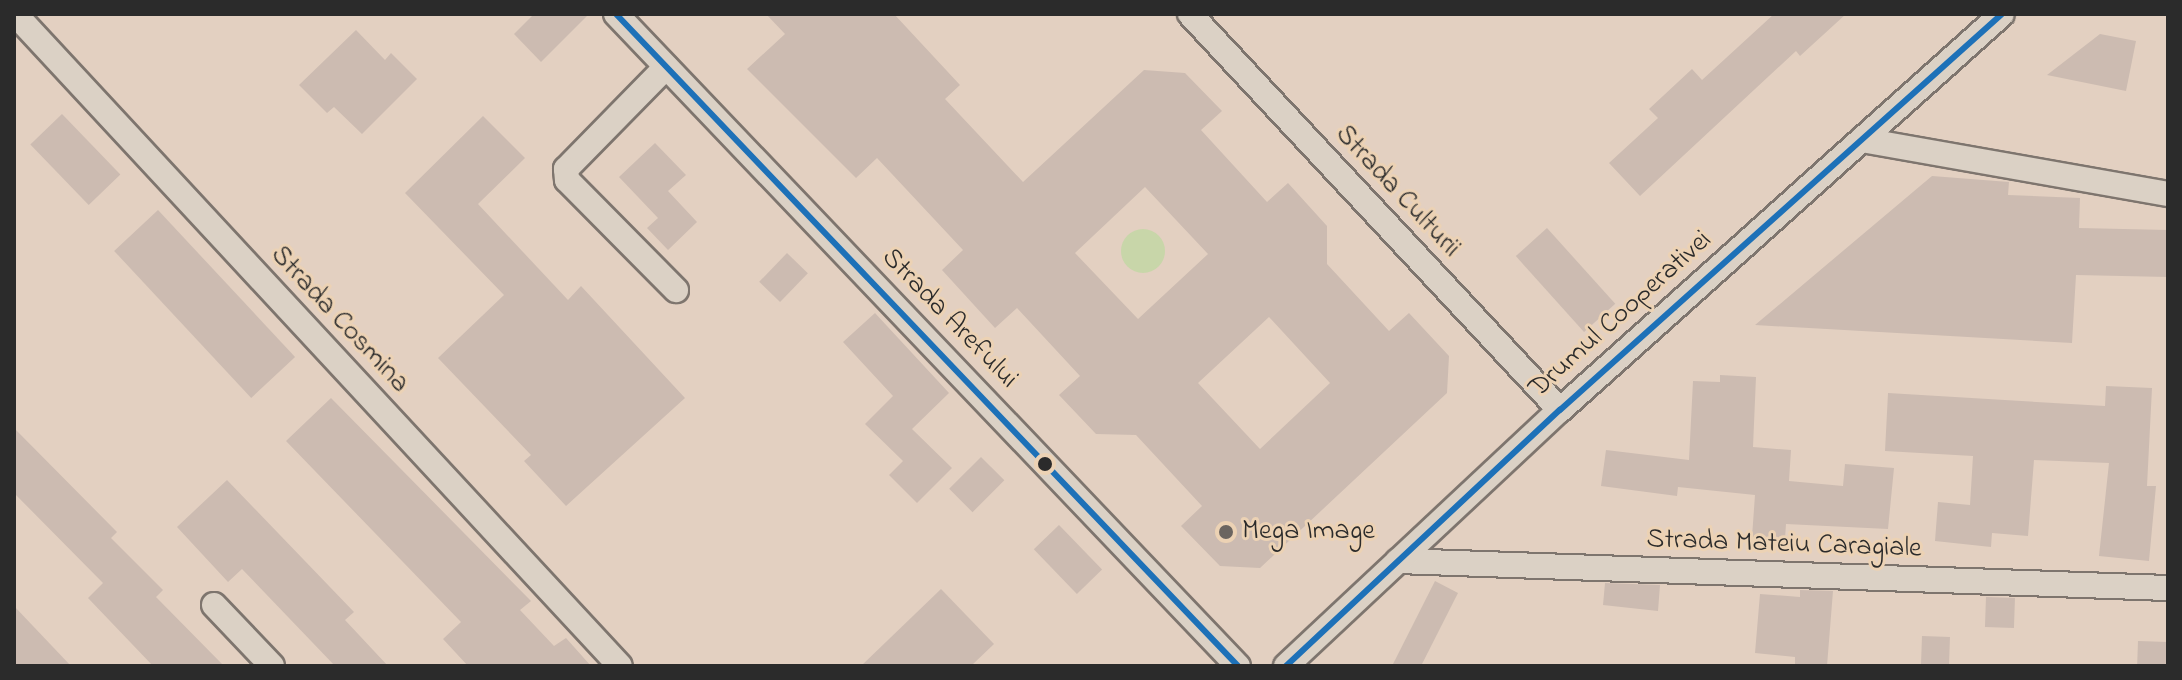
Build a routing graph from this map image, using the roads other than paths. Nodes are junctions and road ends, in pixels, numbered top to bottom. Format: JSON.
{"nodes":[{"id":1,"x":15,"y":14,"type":"edge"},
{"id":2,"x":616,"y":14,"type":"edge"},
{"id":3,"x":1190,"y":14,"type":"edge"},
{"id":4,"x":2002,"y":14,"type":"edge"},
{"id":5,"x":666,"y":67,"type":"junction"},
{"id":6,"x":1862,"y":140,"type":"junction"},
{"id":7,"x":2168,"y":194,"type":"edge"},
{"id":8,"x":676,"y":290,"type":"dead end"},
{"id":9,"x":1560,"y":410,"type":"junction"},
{"id":10,"x":1398,"y":561,"type":"junction"},
{"id":11,"x":2168,"y":588,"type":"edge"},
{"id":12,"x":214,"y":605,"type":"dead end"},
{"id":13,"x":272,"y":666,"type":"edge"},
{"id":14,"x":620,"y":666,"type":"edge"},
{"id":15,"x":1238,"y":666,"type":"edge"},
{"id":16,"x":1286,"y":666,"type":"edge"}],
"edges":[{"from":1,"to":14,"type":"street","name":"Strada Cosmina"},
{"from":2,"to":5,"type":"street","name":"Strada Arefului"},
{"from":3,"to":9,"type":"street","name":"Strada Culturii"},
{"from":4,"to":6,"type":"street","name":"Drumul Cooperativei"},
{"from":5,"to":8,"type":"street"},
{"from":5,"to":15,"type":"street","name":"Strada Arefului"},
{"from":6,"to":7,"type":"street"},
{"from":6,"to":9,"type":"street","name":"Drumul Cooperativei"},
{"from":9,"to":10,"type":"street","name":"Drumul Cooperativei"},
{"from":10,"to":11,"type":"street","name":"Strada Mateiu Caragiale"},
{"from":10,"to":16,"type":"street","name":"Drumul Cooperativei"},
{"from":12,"to":13,"type":"street"}]}
